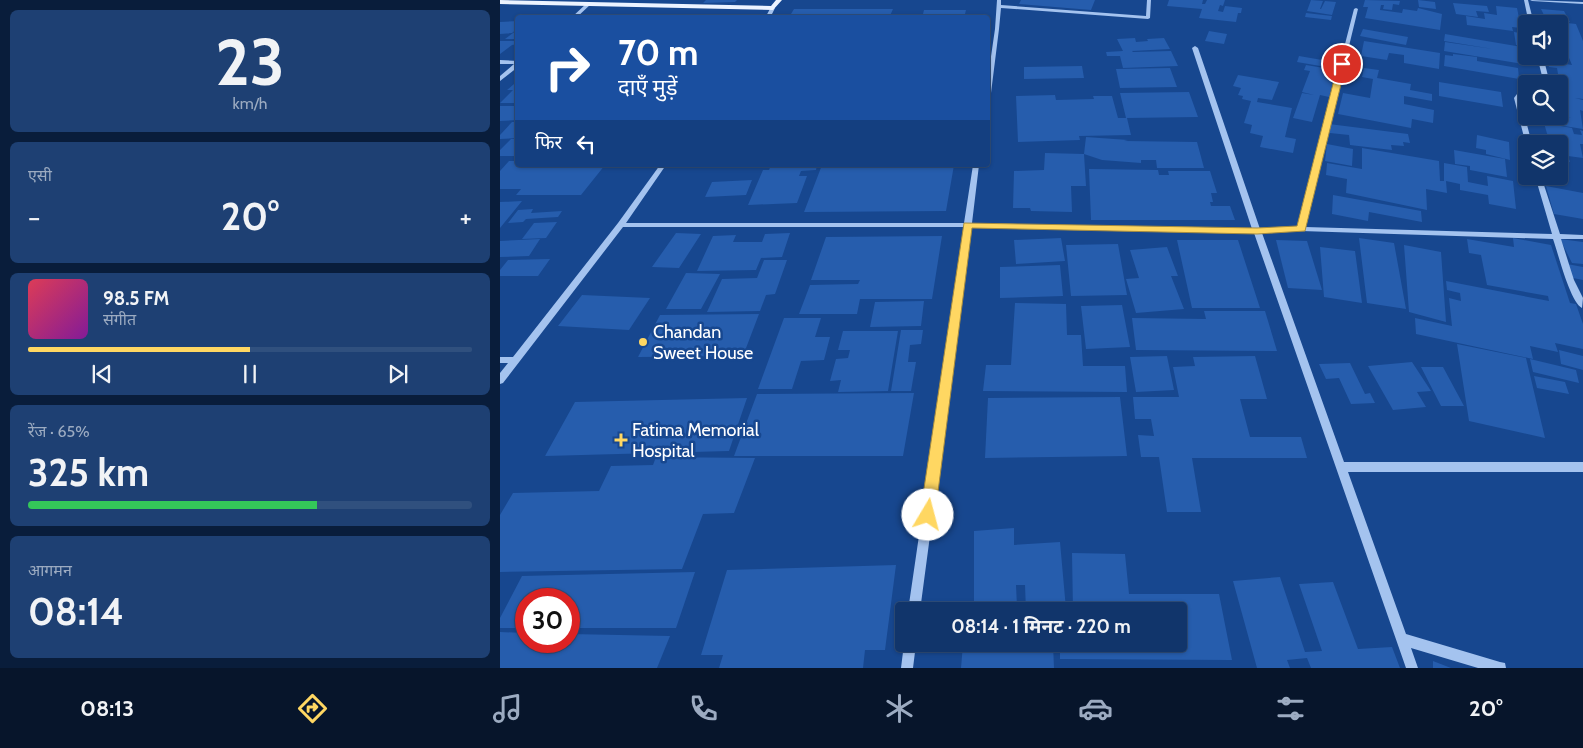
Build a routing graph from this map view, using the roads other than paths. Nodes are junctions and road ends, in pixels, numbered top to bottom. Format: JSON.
{"nodes":[{"id":1,"x":503,"y":0,"type":"edge"},
{"id":2,"x":779,"y":0,"type":"edge"},
{"id":3,"x":1149,"y":0,"type":"edge"},
{"id":4,"x":1526,"y":0,"type":"edge"},
{"id":5,"x":1532,"y":0,"type":"edge"},
{"id":6,"x":500,"y":2,"type":"edge"},
{"id":7,"x":999,"y":3,"type":"edge"},
{"id":8,"x":1583,"y":3,"type":"edge"},
{"id":9,"x":589,"y":4,"type":"junction"},
{"id":10,"x":773,"y":8,"type":"junction"},
{"id":11,"x":1356,"y":9,"type":"dead end"},
{"id":12,"x":576,"y":15,"type":"edge"},
{"id":13,"x":769,"y":15,"type":"edge"},
{"id":14,"x":1530,"y":15,"type":"edge"},
{"id":15,"x":990,"y":29,"type":"edge"},
{"id":16,"x":997,"y":29,"type":"junction"},
{"id":17,"x":1194,"y":48,"type":"dead end"},
{"id":18,"x":500,"y":62,"type":"edge"},
{"id":19,"x":515,"y":63,"type":"edge"},
{"id":20,"x":515,"y":66,"type":"edge"},
{"id":21,"x":500,"y":79,"type":"edge"},
{"id":22,"x":990,"y":79,"type":"edge"},
{"id":23,"x":662,"y":167,"type":"edge"},
{"id":24,"x":976,"y":167,"type":"edge"},
{"id":25,"x":1541,"y":185,"type":"edge"},
{"id":26,"x":621,"y":225,"type":"junction"},
{"id":27,"x":967,"y":225,"type":"junction"},
{"id":28,"x":1301,"y":229,"type":"junction"},
{"id":29,"x":1257,"y":231,"type":"junction"},
{"id":30,"x":1555,"y":237,"type":"junction"},
{"id":31,"x":1583,"y":237,"type":"edge"},
{"id":32,"x":1582,"y":305,"type":"edge"},
{"id":33,"x":500,"y":360,"type":"edge"},
{"id":34,"x":514,"y":360,"type":"junction"},
{"id":35,"x":500,"y":380,"type":"edge"},
{"id":36,"x":1341,"y":467,"type":"junction"},
{"id":37,"x":1583,"y":467,"type":"edge"},
{"id":38,"x":915,"y":602,"type":"edge"},
{"id":39,"x":1402,"y":639,"type":"junction"},
{"id":40,"x":909,"y":652,"type":"edge"},
{"id":41,"x":907,"y":668,"type":"edge"},
{"id":42,"x":1412,"y":668,"type":"edge"},
{"id":43,"x":1500,"y":668,"type":"edge"}],
"edges":[{"from":1,"to":6,"type":"street"},
{"from":2,"to":10,"type":"main road"},
{"from":3,"to":7,"type":"street"},
{"from":4,"to":14,"type":"street"},
{"from":5,"to":8,"type":"street"},
{"from":6,"to":9,"type":"main road"},
{"from":7,"to":16,"type":"street"},
{"from":9,"to":10,"type":"main road"},
{"from":9,"to":12,"type":"street"},
{"from":10,"to":13,"type":"street"},
{"from":11,"to":28,"type":"street"},
{"from":15,"to":16,"type":"street"},
{"from":16,"to":22,"type":"street"},
{"from":17,"to":29,"type":"street"},
{"from":18,"to":19,"type":"street"},
{"from":20,"to":21,"type":"street"},
{"from":23,"to":26,"type":"street"},
{"from":24,"to":27,"type":"street"},
{"from":25,"to":30,"type":"street"},
{"from":26,"to":27,"type":"street"},
{"from":26,"to":34,"type":"street"},
{"from":27,"to":29,"type":"street"},
{"from":27,"to":38,"type":"street"},
{"from":28,"to":29,"type":"street"},
{"from":28,"to":30,"type":"street"},
{"from":29,"to":36,"type":"street"},
{"from":30,"to":31,"type":"street"},
{"from":30,"to":32,"type":"street"},
{"from":33,"to":34,"type":"street"},
{"from":34,"to":35,"type":"street"},
{"from":36,"to":37,"type":"street"},
{"from":36,"to":39,"type":"street"},
{"from":39,"to":42,"type":"street"},
{"from":39,"to":43,"type":"street"},
{"from":40,"to":41,"type":"street"}]}
